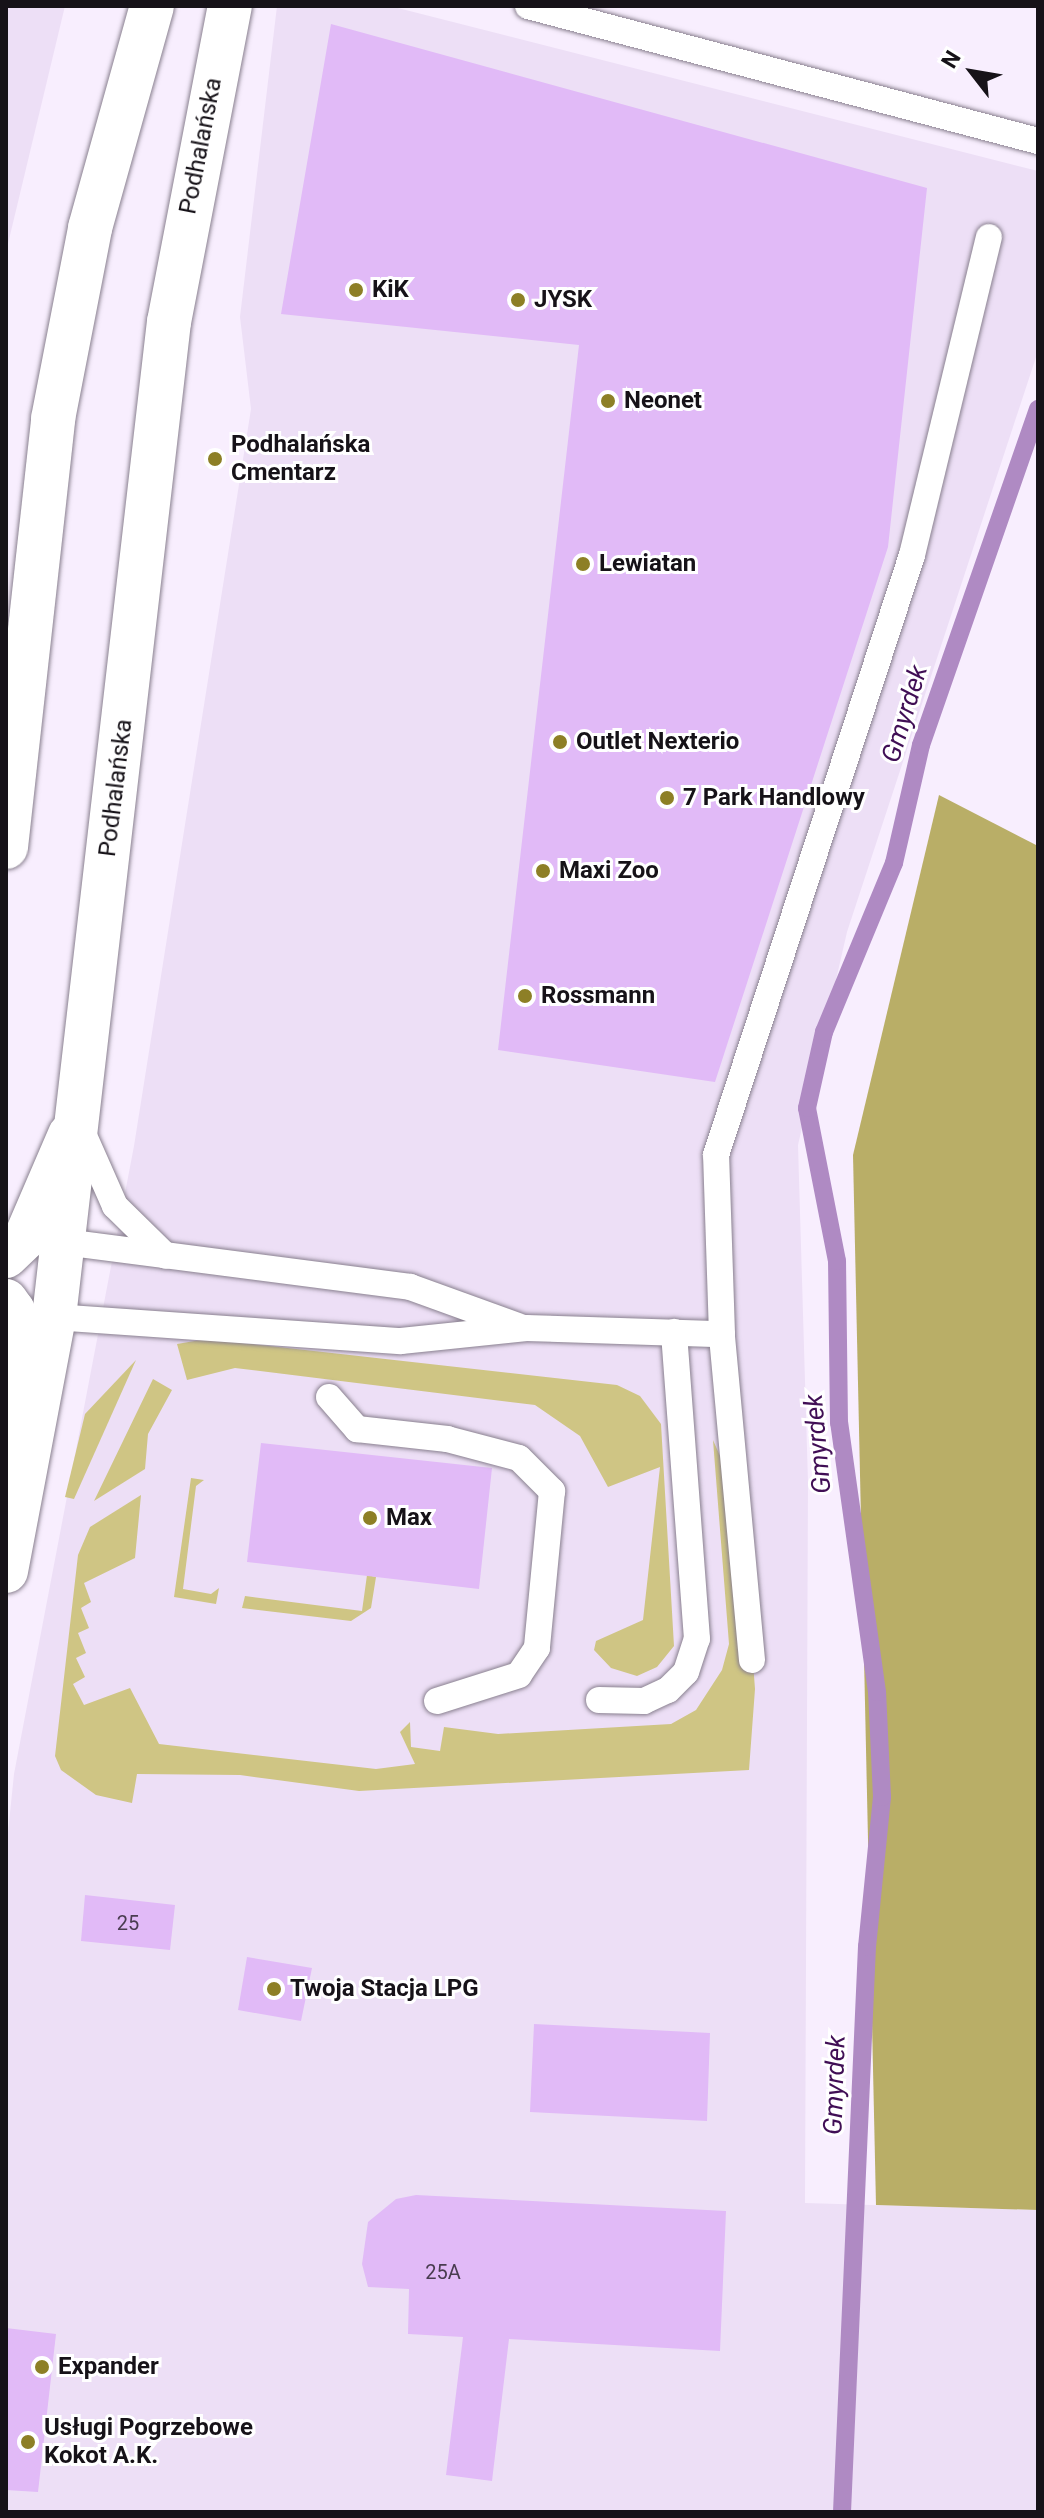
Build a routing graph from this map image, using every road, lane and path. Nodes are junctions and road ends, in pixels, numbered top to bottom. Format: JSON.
{"nodes":[{"id":1,"x":152,"y":6,"type":"edge"},
{"id":2,"x":230,"y":6,"type":"edge"},
{"id":3,"x":528,"y":6,"type":"edge"},
{"id":4,"x":1038,"y":141,"type":"edge"},
{"id":5,"x":989,"y":237,"type":"dead end"},
{"id":6,"x":6,"y":847,"type":"edge"},
{"id":7,"x":77,"y":1118,"type":"junction"},
{"id":8,"x":25,"y":1242,"type":"edge"},
{"id":9,"x":166,"y":1256,"type":"junction"},
{"id":10,"x":20,"y":1310,"type":"edge"},
{"id":11,"x":526,"y":1328,"type":"junction"},
{"id":12,"x":674,"y":1332,"type":"junction"},
{"id":13,"x":722,"y":1334,"type":"junction"},
{"id":14,"x":329,"y":1397,"type":"dead end"},
{"id":15,"x":6,"y":1571,"type":"edge"},
{"id":16,"x":752,"y":1660,"type":"dead end"},
{"id":17,"x":599,"y":1700,"type":"dead end"},
{"id":18,"x":437,"y":1701,"type":"dead end"}],
"edges":[{"from":1,"to":6,"type":"street"},
{"from":2,"to":7,"type":"street","name":"Podhalańska"},
{"from":3,"to":4,"type":"lane"},
{"from":5,"to":13,"type":"lane"},
{"from":7,"to":8,"type":"street","name":"Podhalańska"},
{"from":7,"to":9,"type":"lane"},
{"from":8,"to":9,"type":"lane"},
{"from":8,"to":10,"type":"street","name":"Podhalańska"},
{"from":9,"to":11,"type":"lane"},
{"from":10,"to":11,"type":"lane"},
{"from":10,"to":15,"type":"street","name":"Podhalańska"},
{"from":11,"to":12,"type":"lane"},
{"from":12,"to":13,"type":"lane"},
{"from":12,"to":17,"type":"lane"},
{"from":13,"to":16,"type":"lane"},
{"from":14,"to":18,"type":"lane"}]}
